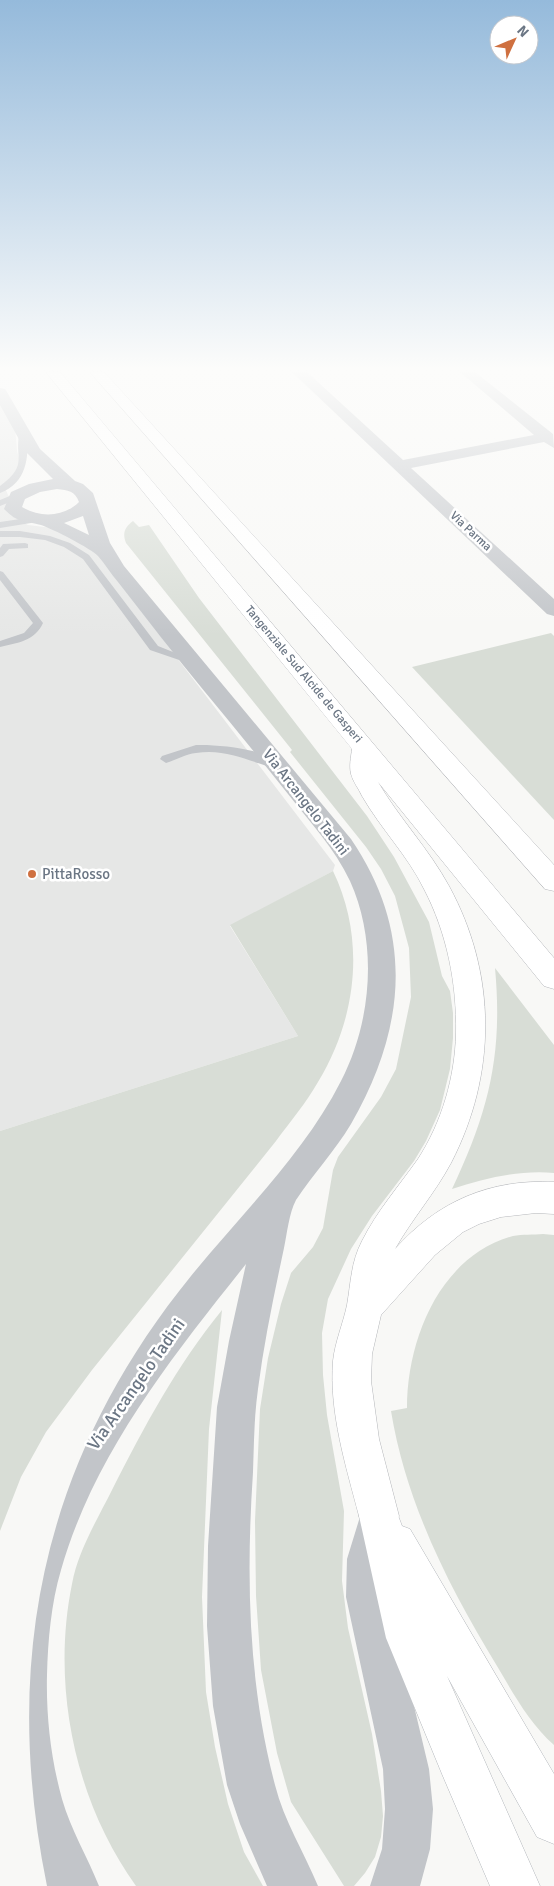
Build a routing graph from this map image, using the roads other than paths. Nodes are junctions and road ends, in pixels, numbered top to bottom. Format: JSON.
{"nodes":[{"id":1,"x":25,"y":460,"type":"edge"},
{"id":2,"x":33,"y":460,"type":"edge"},
{"id":3,"x":42,"y":460,"type":"edge"},
{"id":4,"x":126,"y":460,"type":"edge"},
{"id":5,"x":176,"y":460,"type":"edge"},
{"id":6,"x":396,"y":460,"type":"edge"},
{"id":7,"x":431,"y":460,"type":"edge"},
{"id":8,"x":401,"y":465,"type":"junction"},
{"id":9,"x":69,"y":485,"type":"junction"},
{"id":10,"x":0,"y":490,"type":"edge"},
{"id":11,"x":18,"y":495,"type":"junction"},
{"id":12,"x":88,"y":502,"type":"junction"},
{"id":13,"x":0,"y":504,"type":"edge"},
{"id":14,"x":39,"y":520,"type":"junction"},
{"id":15,"x":0,"y":525,"type":"edge"},
{"id":16,"x":0,"y":534,"type":"edge"},
{"id":17,"x":25,"y":546,"type":"dead end"},
{"id":18,"x":103,"y":549,"type":"junction"},
{"id":19,"x":0,"y":554,"type":"edge"},
{"id":20,"x":0,"y":574,"type":"edge"},
{"id":21,"x":554,"y":610,"type":"edge"},
{"id":22,"x":0,"y":644,"type":"edge"},
{"id":23,"x":188,"y":660,"type":"junction"},
{"id":24,"x":364,"y":746,"type":"junction"},
{"id":25,"x":166,"y":759,"type":"dead end"},
{"id":26,"x":279,"y":766,"type":"junction"},
{"id":27,"x":554,"y":882,"type":"edge"},
{"id":28,"x":554,"y":978,"type":"edge"},
{"id":29,"x":279,"y":1195,"type":"junction"},
{"id":30,"x":554,"y":1198,"type":"edge"},
{"id":31,"x":365,"y":1305,"type":"junction"},
{"id":32,"x":379,"y":1516,"type":"junction"},
{"id":33,"x":538,"y":1782,"type":"edge"},
{"id":34,"x":554,"y":1820,"type":"edge"},
{"id":35,"x":74,"y":1886,"type":"edge"},
{"id":36,"x":293,"y":1886,"type":"edge"},
{"id":37,"x":395,"y":1886,"type":"edge"},
{"id":38,"x":515,"y":1886,"type":"edge"}],
"edges":[{"from":1,"to":10,"type":"lane"},
{"from":2,"to":11,"type":"street"},
{"from":3,"to":9,"type":"street","name":"Via Arcangelo Tadini"},
{"from":4,"to":24,"type":"main road","name":"Tangenziale Sud Alcide de Gasperi"},
{"from":5,"to":27,"type":"main road"},
{"from":6,"to":8,"type":"street","name":"Via Parma"},
{"from":7,"to":8,"type":"street"},
{"from":8,"to":21,"type":"street","name":"Via Parma"},
{"from":9,"to":11,"type":"street"},
{"from":9,"to":12,"type":"street","name":"Via Arcangelo Tadini"},
{"from":11,"to":13,"type":"lane"},
{"from":11,"to":14,"type":"street","name":"Via Arcangelo Tadini"},
{"from":12,"to":14,"type":"street"},
{"from":12,"to":18,"type":"street","name":"Via Arcangelo Tadini"},
{"from":14,"to":15,"type":"lane"},
{"from":14,"to":18,"type":"street","name":"Via Arcangelo Tadini"},
{"from":16,"to":23,"type":"lane"},
{"from":17,"to":19,"type":"lane"},
{"from":18,"to":23,"type":"street","name":"Via Arcangelo Tadini"},
{"from":20,"to":22,"type":"lane"},
{"from":23,"to":26,"type":"street","name":"Via Arcangelo Tadini"},
{"from":24,"to":28,"type":"main road","name":"Tangenziale Sud Alcide de Gasperi"},
{"from":24,"to":31,"type":"main road"},
{"from":25,"to":26,"type":"lane"},
{"from":26,"to":29,"type":"street","name":"Via Arcangelo Tadini"},
{"from":29,"to":35,"type":"street","name":"Via Arcangelo Tadini"},
{"from":29,"to":36,"type":"street","name":"Via Arcangelo Tadini"},
{"from":30,"to":31,"type":"main road"},
{"from":31,"to":32,"type":"main road"},
{"from":32,"to":33,"type":"main road"},
{"from":32,"to":37,"type":"street"},
{"from":32,"to":38,"type":"main road"},
{"from":33,"to":34,"type":"main road"}]}
